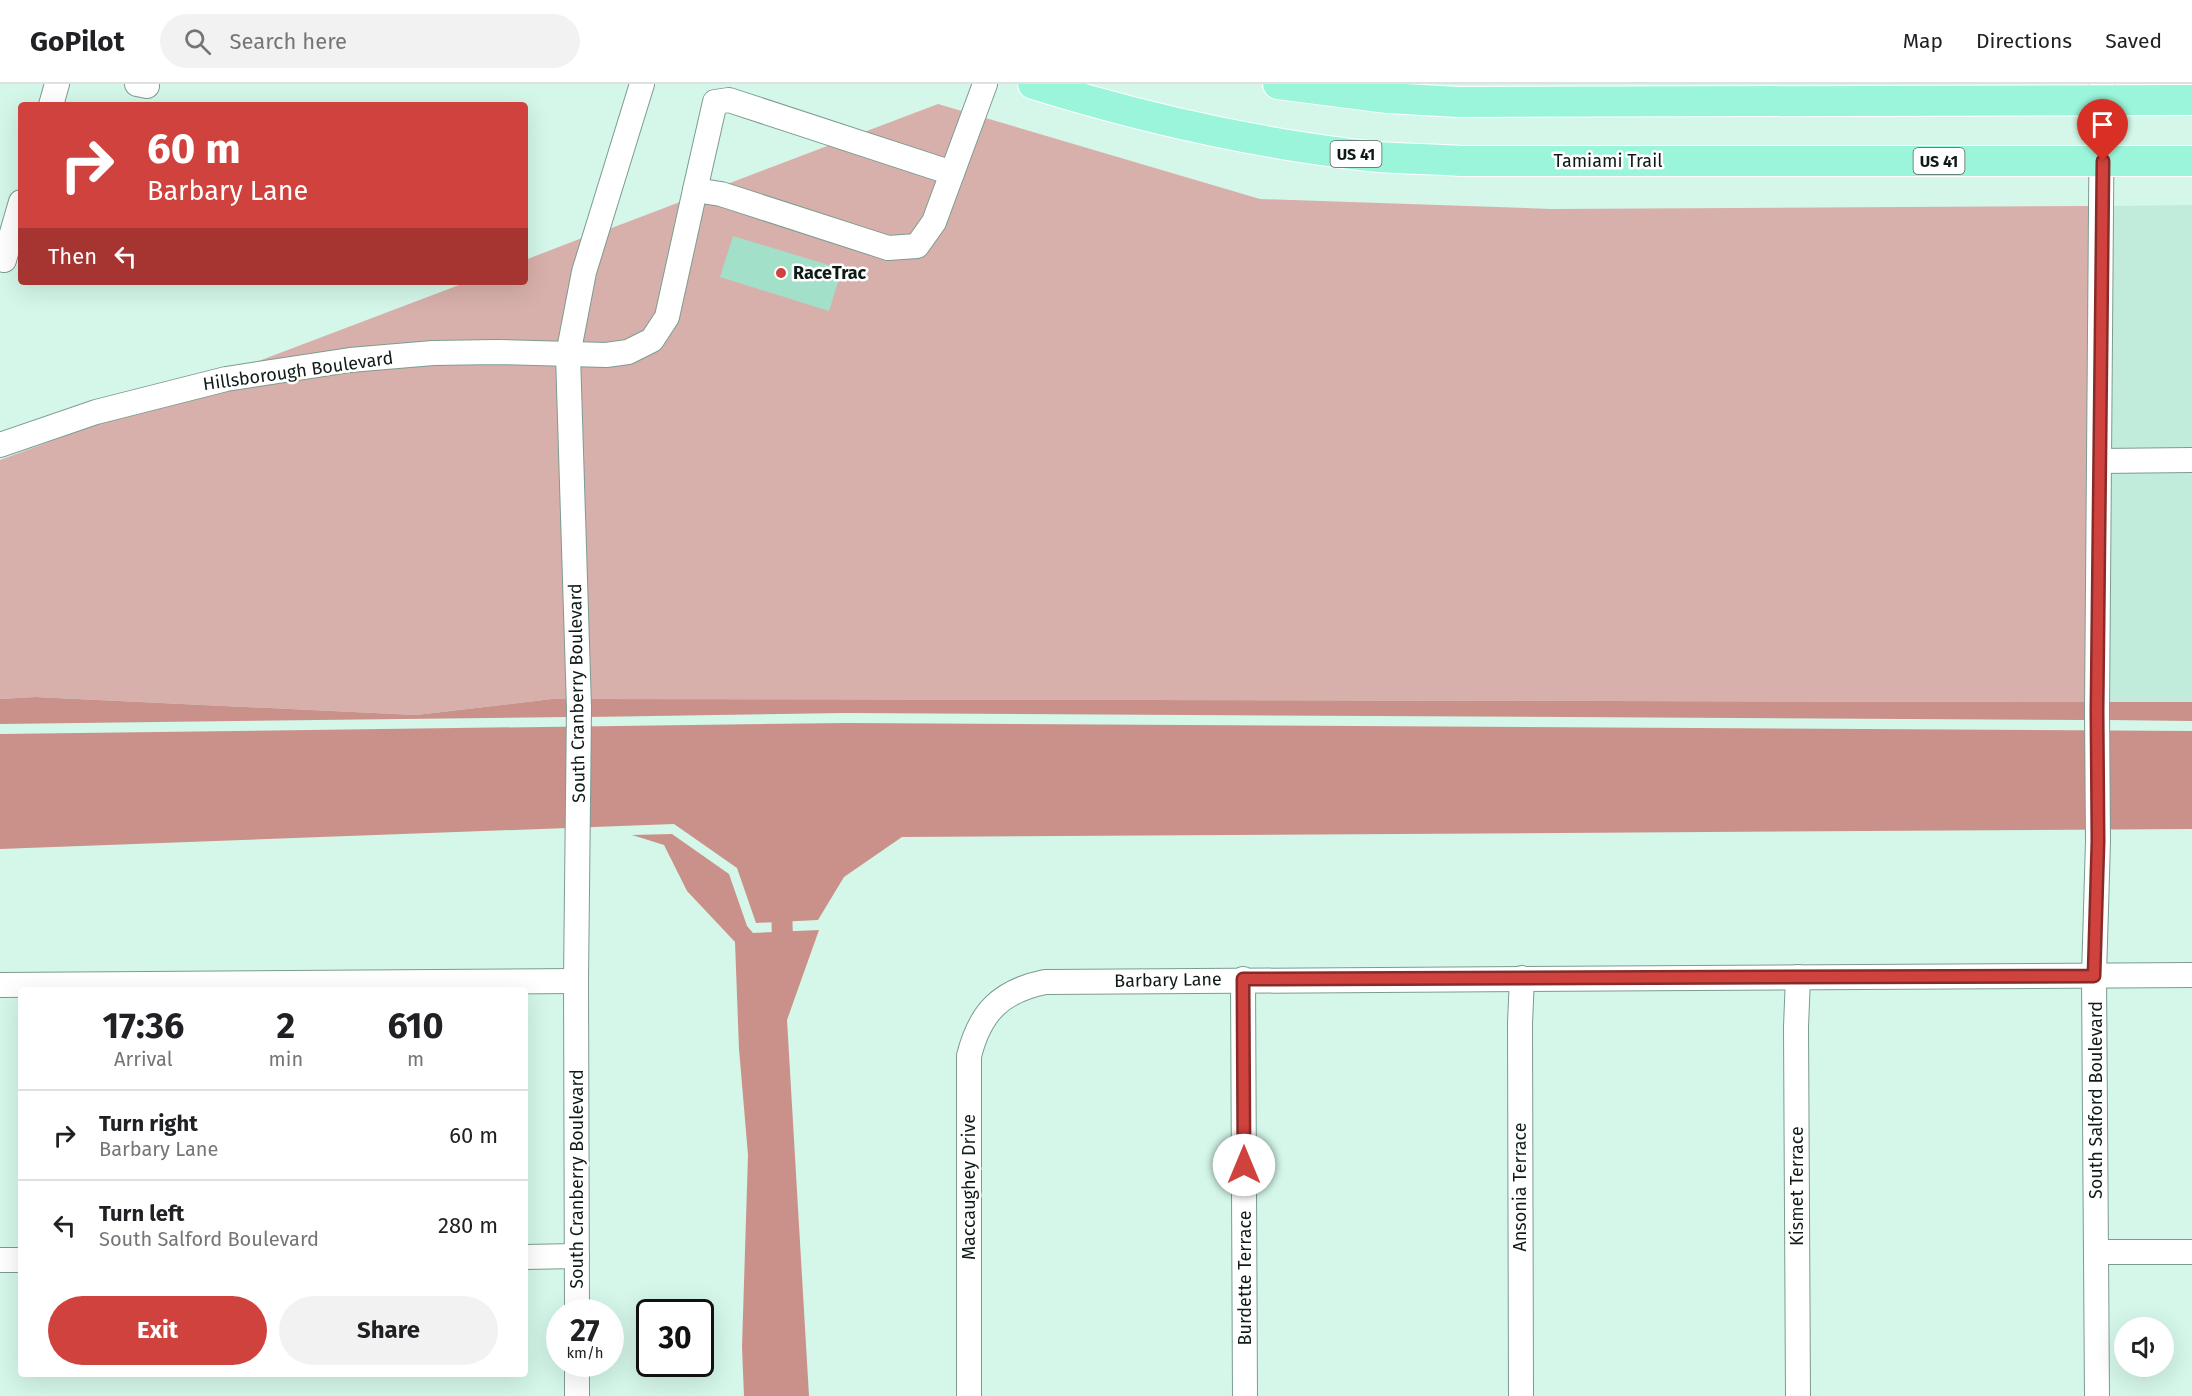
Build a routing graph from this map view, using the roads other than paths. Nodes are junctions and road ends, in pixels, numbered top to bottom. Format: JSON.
{"nodes":[{"id":1,"x":57,"y":84,"type":"edge"},
{"id":2,"x":642,"y":84,"type":"edge"},
{"id":3,"x":985,"y":84,"type":"edge"},
{"id":4,"x":1033,"y":84,"type":"edge"},
{"id":5,"x":1278,"y":84,"type":"edge"},
{"id":6,"x":1347,"y":89,"type":"edge"},
{"id":7,"x":2102,"y":92,"type":"edge"},
{"id":8,"x":2192,"y":100,"type":"edge"},
{"id":9,"x":52,"y":102,"type":"edge"},
{"id":10,"x":2192,"y":160,"type":"edge"},
{"id":11,"x":2103,"y":161,"type":"junction"},
{"id":12,"x":952,"y":173,"type":"junction"},
{"id":13,"x":695,"y":190,"type":"junction"},
{"id":14,"x":18,"y":212,"type":"edge"},
{"id":15,"x":1,"y":267,"type":"edge"},
{"id":16,"x":568,"y":355,"type":"junction"},
{"id":17,"x":0,"y":445,"type":"edge"},
{"id":18,"x":2192,"y":460,"type":"edge"},
{"id":19,"x":2100,"y":461,"type":"junction"},
{"id":20,"x":2192,"y":975,"type":"edge"},
{"id":21,"x":2094,"y":976,"type":"junction"},
{"id":22,"x":1798,"y":977,"type":"junction"},
{"id":23,"x":1522,"y":978,"type":"junction"},
{"id":24,"x":1243,"y":979,"type":"junction"},
{"id":25,"x":576,"y":981,"type":"junction"},
{"id":26,"x":0,"y":985,"type":"edge"},
{"id":27,"x":1011,"y":993,"type":"joint"},
{"id":28,"x":2097,"y":1252,"type":"junction"},
{"id":29,"x":2192,"y":1252,"type":"edge"},
{"id":30,"x":577,"y":1256,"type":"junction"},
{"id":31,"x":528,"y":1257,"type":"edge"},
{"id":32,"x":0,"y":1260,"type":"edge"},
{"id":33,"x":18,"y":1260,"type":"edge"},
{"id":34,"x":577,"y":1299,"type":"edge"},
{"id":35,"x":577,"y":1377,"type":"edge"},
{"id":36,"x":577,"y":1396,"type":"edge"},
{"id":37,"x":969,"y":1396,"type":"edge"},
{"id":38,"x":1245,"y":1396,"type":"edge"},
{"id":39,"x":1521,"y":1396,"type":"edge"},
{"id":40,"x":1797,"y":1396,"type":"edge"},
{"id":41,"x":2097,"y":1396,"type":"edge"}],
"edges":[{"from":1,"to":9,"type":"street"},
{"from":2,"to":16,"type":"street","name":"South Cranberry Boulevard"},
{"from":3,"to":12,"type":"street"},
{"from":4,"to":11,"type":"main road","name":"Tamiami Trail","number":"US 41"},
{"from":5,"to":6,"type":"main road"},
{"from":6,"to":7,"type":"main road"},
{"from":7,"to":8,"type":"main road"},
{"from":7,"to":11,"type":"street","name":"South Salford Boulevard"},
{"from":10,"to":11,"type":"main road","name":"Tamiami Trail","number":"US 41"},
{"from":11,"to":19,"type":"street","name":"South Salford Boulevard"},
{"from":12,"to":13,"type":"street"},
{"from":12,"to":13,"type":"street","name":"Hillsborough Boulevard"},
{"from":13,"to":16,"type":"street","name":"Hillsborough Boulevard"},
{"from":14,"to":15,"type":"street"},
{"from":16,"to":17,"type":"street","name":"Hillsborough Boulevard"},
{"from":16,"to":25,"type":"street","name":"South Cranberry Boulevard"},
{"from":18,"to":19,"type":"street"},
{"from":19,"to":21,"type":"street","name":"South Salford Boulevard"},
{"from":20,"to":21,"type":"street","name":"Barbary Lane"},
{"from":21,"to":22,"type":"street","name":"Barbary Lane"},
{"from":21,"to":28,"type":"street","name":"South Salford Boulevard"},
{"from":22,"to":23,"type":"street","name":"Barbary Lane"},
{"from":22,"to":40,"type":"street","name":"Kismet Terrace"},
{"from":23,"to":24,"type":"street","name":"Barbary Lane"},
{"from":23,"to":39,"type":"street","name":"Ansonia Terrace"},
{"from":24,"to":27,"type":"street","name":"Barbary Lane"},
{"from":24,"to":38,"type":"street","name":"Burdette Terrace"},
{"from":25,"to":26,"type":"street"},
{"from":25,"to":30,"type":"street","name":"South Cranberry Boulevard"},
{"from":27,"to":37,"type":"street","name":"Maccaughey Drive"},
{"from":28,"to":29,"type":"street"},
{"from":28,"to":41,"type":"street","name":"South Salford Boulevard"},
{"from":30,"to":31,"type":"street"},
{"from":30,"to":34,"type":"street","name":"South Cranberry Boulevard"},
{"from":32,"to":33,"type":"street"},
{"from":35,"to":36,"type":"street"}]}
